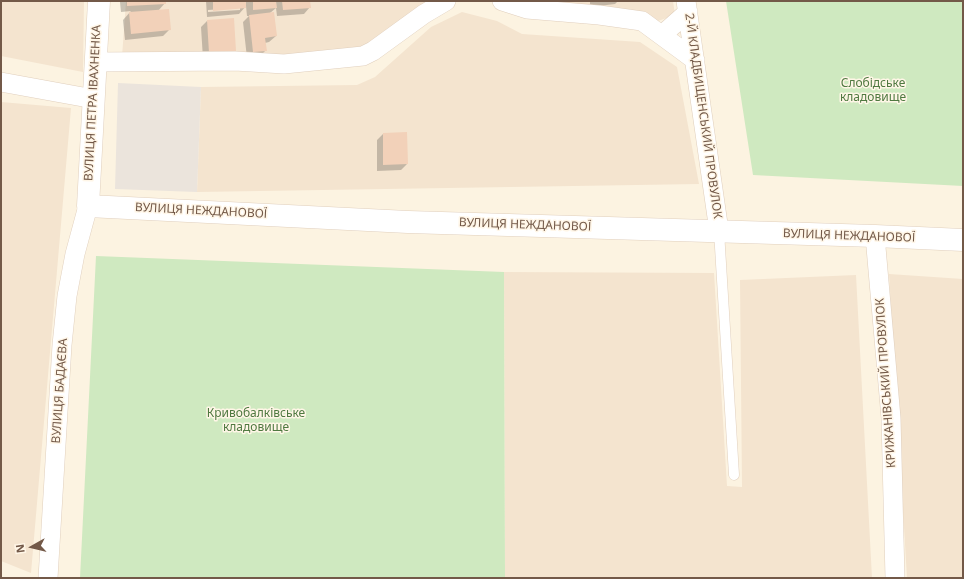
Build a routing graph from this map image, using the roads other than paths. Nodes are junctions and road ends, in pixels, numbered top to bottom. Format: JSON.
{"nodes":[{"id":1,"x":99,"y":1,"type":"edge"},
{"id":2,"x":446,"y":1,"type":"edge"},
{"id":3,"x":502,"y":1,"type":"edge"},
{"id":4,"x":687,"y":6,"type":"edge"},
{"id":5,"x":662,"y":35,"type":"junction"},
{"id":6,"x":695,"y":60,"type":"junction"},
{"id":7,"x":96,"y":62,"type":"junction"},
{"id":8,"x":1,"y":82,"type":"edge"},
{"id":9,"x":94,"y":99,"type":"junction"},
{"id":10,"x":88,"y":206,"type":"junction"},
{"id":11,"x":719,"y":231,"type":"junction"},
{"id":12,"x":875,"y":236,"type":"junction"},
{"id":13,"x":963,"y":240,"type":"edge"},
{"id":14,"x":734,"y":475,"type":"dead end"},
{"id":15,"x":48,"y":578,"type":"edge"},
{"id":16,"x":895,"y":578,"type":"edge"}],
"edges":[{"from":1,"to":7,"type":"street","name":"ВУЛИЦЯ ПЕТРА ІВАХНЕНКА"},
{"from":2,"to":7,"type":"street"},
{"from":3,"to":5,"type":"street"},
{"from":4,"to":5,"type":"street"},
{"from":4,"to":6,"type":"street","name":"2-Й КЛАДБИЩЕНСЬКИЙ ПРОВУЛОК"},
{"from":5,"to":6,"type":"street"},
{"from":6,"to":11,"type":"street","name":"2-Й КЛАДБИЩЕНСЬКИЙ ПРОВУЛОК"},
{"from":7,"to":9,"type":"street","name":"ВУЛИЦЯ ПЕТРА ІВАХНЕНКА"},
{"from":8,"to":9,"type":"street"},
{"from":9,"to":10,"type":"street","name":"ВУЛИЦЯ ПЕТРА ІВАХНЕНКА"},
{"from":10,"to":11,"type":"street","name":"ВУЛИЦЯ НЕЖДАНОВОЇ"},
{"from":10,"to":15,"type":"street","name":"ВУЛИЦЯ БАДАЄВА"},
{"from":11,"to":12,"type":"street","name":"ВУЛИЦЯ НЕЖДАНОВОЇ"},
{"from":11,"to":14,"type":"lane"},
{"from":12,"to":13,"type":"street","name":"ВУЛИЦЯ НЕЖДАНОВОЇ"},
{"from":12,"to":16,"type":"street","name":"КРИЖАНІВСЬКИЙ ПРОВУЛОК"}]}
